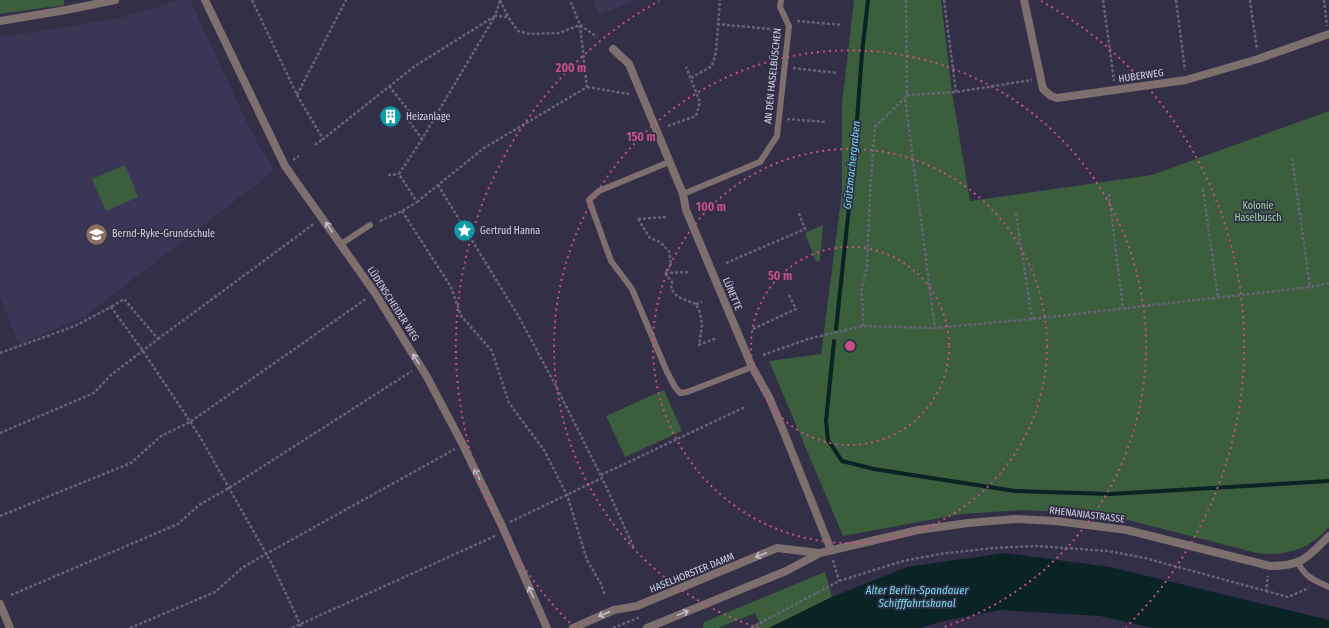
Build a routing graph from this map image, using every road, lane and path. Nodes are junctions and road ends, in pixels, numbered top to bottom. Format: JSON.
{"nodes":[{"id":1,"x":115,"y":0,"type":"edge"},
{"id":2,"x":205,"y":0,"type":"edge"},
{"id":3,"x":252,"y":0,"type":"edge"},
{"id":4,"x":346,"y":0,"type":"edge"},
{"id":5,"x":500,"y":0,"type":"edge"},
{"id":6,"x":570,"y":0,"type":"edge"},
{"id":7,"x":720,"y":0,"type":"edge"},
{"id":8,"x":781,"y":0,"type":"edge"},
{"id":9,"x":906,"y":0,"type":"edge"},
{"id":10,"x":944,"y":0,"type":"edge"},
{"id":11,"x":1024,"y":0,"type":"edge"},
{"id":12,"x":1103,"y":0,"type":"edge"},
{"id":13,"x":1176,"y":0,"type":"edge"},
{"id":14,"x":1250,"y":0,"type":"edge"},
{"id":15,"x":1324,"y":0,"type":"edge"},
{"id":16,"x":495,"y":16,"type":"junction"},
{"id":17,"x":508,"y":18,"type":"junction"},
{"id":18,"x":786,"y":20,"type":"junction"},
{"id":19,"x":0,"y":21,"type":"edge"},
{"id":20,"x":718,"y":24,"type":"junction"},
{"id":21,"x":580,"y":25,"type":"junction"},
{"id":22,"x":842,"y":25,"type":"dead end"},
{"id":23,"x":788,"y":30,"type":"junction"},
{"id":24,"x":1328,"y":30,"type":"edge"},
{"id":25,"x":597,"y":38,"type":"dead end"},
{"id":26,"x":613,"y":49,"type":"dead end"},
{"id":27,"x":1257,"y":53,"type":"dead end"},
{"id":28,"x":686,"y":67,"type":"dead end"},
{"id":29,"x":784,"y":67,"type":"junction"},
{"id":30,"x":837,"y":73,"type":"dead end"},
{"id":31,"x":1185,"y":73,"type":"dead end"},
{"id":32,"x":691,"y":78,"type":"junction"},
{"id":33,"x":1032,"y":79,"type":"dead end"},
{"id":34,"x":1114,"y":84,"type":"dead end"},
{"id":35,"x":390,"y":86,"type":"junction"},
{"id":36,"x":587,"y":87,"type":"junction"},
{"id":37,"x":956,"y":92,"type":"junction"},
{"id":38,"x":628,"y":94,"type":"dead end"},
{"id":39,"x":297,"y":95,"type":"junction"},
{"id":40,"x":906,"y":97,"type":"junction"},
{"id":41,"x":779,"y":118,"type":"junction"},
{"id":42,"x":826,"y":122,"type":"dead end"},
{"id":43,"x":668,"y":126,"type":"dead end"},
{"id":44,"x":323,"y":139,"type":"junction"},
{"id":45,"x":422,"y":139,"type":"junction"},
{"id":46,"x":315,"y":145,"type":"dead end"},
{"id":47,"x":1292,"y":158,"type":"dead end"},
{"id":48,"x":670,"y":162,"type":"junction"},
{"id":49,"x":399,"y":174,"type":"junction"},
{"id":50,"x":388,"y":175,"type":"dead end"},
{"id":51,"x":438,"y":185,"type":"junction"},
{"id":52,"x":1203,"y":189,"type":"dead end"},
{"id":53,"x":683,"y":194,"type":"junction"},
{"id":54,"x":1109,"y":194,"type":"dead end"},
{"id":55,"x":417,"y":202,"type":"junction"},
{"id":56,"x":402,"y":211,"type":"junction"},
{"id":57,"x":798,"y":211,"type":"dead end"},
{"id":58,"x":1016,"y":213,"type":"dead end"},
{"id":59,"x":667,"y":217,"type":"dead end"},
{"id":60,"x":323,"y":218,"type":"junction"},
{"id":61,"x":370,"y":225,"type":"joint"},
{"id":62,"x":341,"y":244,"type":"junction"},
{"id":63,"x":726,"y":264,"type":"dead end"},
{"id":64,"x":690,"y":272,"type":"dead end"},
{"id":65,"x":665,"y":273,"type":"junction"},
{"id":66,"x":1329,"y":283,"type":"edge"},
{"id":67,"x":1310,"y":286,"type":"junction"},
{"id":68,"x":375,"y":293,"type":"junction"},
{"id":69,"x":788,"y":293,"type":"dead end"},
{"id":70,"x":1218,"y":296,"type":"junction"},
{"id":71,"x":702,"y":302,"type":"dead end"},
{"id":72,"x":696,"y":304,"type":"junction"},
{"id":73,"x":111,"y":307,"type":"junction"},
{"id":74,"x":1123,"y":308,"type":"junction"},
{"id":75,"x":1032,"y":319,"type":"junction"},
{"id":76,"x":864,"y":326,"type":"junction"},
{"id":77,"x":935,"y":328,"type":"junction"},
{"id":78,"x":753,"y":330,"type":"dead end"},
{"id":79,"x":717,"y":338,"type":"dead end"},
{"id":80,"x":158,"y":339,"type":"junction"},
{"id":81,"x":143,"y":351,"type":"junction"},
{"id":82,"x":0,"y":353,"type":"edge"},
{"id":83,"x":763,"y":355,"type":"dead end"},
{"id":84,"x":420,"y":366,"type":"junction"},
{"id":85,"x":752,"y":367,"type":"junction"},
{"id":86,"x":745,"y":407,"type":"dead end"},
{"id":87,"x":190,"y":422,"type":"junction"},
{"id":88,"x":0,"y":432,"type":"edge"},
{"id":89,"x":463,"y":445,"type":"junction"},
{"id":90,"x":602,"y":477,"type":"junction"},
{"id":91,"x":229,"y":488,"type":"junction"},
{"id":92,"x":567,"y":495,"type":"junction"},
{"id":93,"x":0,"y":516,"type":"edge"},
{"id":94,"x":504,"y":529,"type":"junction"},
{"id":95,"x":1329,"y":536,"type":"edge"},
{"id":96,"x":634,"y":548,"type":"dead end"},
{"id":97,"x":831,"y":550,"type":"junction"},
{"id":98,"x":820,"y":553,"type":"junction"},
{"id":99,"x":266,"y":554,"type":"junction"},
{"id":100,"x":1298,"y":562,"type":"junction"},
{"id":101,"x":1270,"y":566,"type":"junction"},
{"id":102,"x":839,"y":581,"type":"junction"},
{"id":103,"x":1319,"y":583,"type":"junction"},
{"id":104,"x":1329,"y":588,"type":"edge"},
{"id":105,"x":1266,"y":591,"type":"junction"},
{"id":106,"x":11,"y":595,"type":"dead end"},
{"id":107,"x":605,"y":596,"type":"dead end"},
{"id":108,"x":0,"y":604,"type":"edge"},
{"id":109,"x":642,"y":616,"type":"dead end"},
{"id":110,"x":300,"y":624,"type":"junction"},
{"id":111,"x":10,"y":628,"type":"edge"},
{"id":112,"x":130,"y":628,"type":"edge"},
{"id":113,"x":292,"y":628,"type":"edge"},
{"id":114,"x":302,"y":628,"type":"edge"},
{"id":115,"x":547,"y":628,"type":"edge"},
{"id":116,"x":573,"y":628,"type":"edge"},
{"id":117,"x":613,"y":628,"type":"edge"},
{"id":118,"x":647,"y":628,"type":"edge"},
{"id":119,"x":751,"y":628,"type":"edge"}],
"edges":[{"from":1,"to":19,"type":"street"},
{"from":2,"to":60,"type":"street","name":"LÜDENSCHEIDER WEG"},
{"from":3,"to":39,"type":"path"},
{"from":4,"to":39,"type":"path"},
{"from":5,"to":16,"type":"path"},
{"from":5,"to":17,"type":"path"},
{"from":6,"to":21,"type":"path"},
{"from":7,"to":20,"type":"path"},
{"from":8,"to":18,"type":"lane","name":"AN DEN HASELBÜSCHEN"},
{"from":9,"to":40,"type":"path"},
{"from":10,"to":37,"type":"path"},
{"from":11,"to":24,"type":"street","name":"HUBERWEG"},
{"from":12,"to":34,"type":"path"},
{"from":13,"to":31,"type":"path"},
{"from":14,"to":27,"type":"path"},
{"from":15,"to":24,"type":"path"},
{"from":16,"to":17,"type":"path"},
{"from":16,"to":35,"type":"path"},
{"from":16,"to":45,"type":"path"},
{"from":17,"to":21,"type":"path"},
{"from":18,"to":22,"type":"path"},
{"from":18,"to":23,"type":"lane","name":"AN DEN HASELBÜSCHEN"},
{"from":20,"to":23,"type":"path"},
{"from":20,"to":32,"type":"path"},
{"from":21,"to":25,"type":"path"},
{"from":21,"to":36,"type":"path"},
{"from":23,"to":29,"type":"lane","name":"AN DEN HASELBÜSCHEN"},
{"from":26,"to":48,"type":"street","name":"LÜNETTE"},
{"from":28,"to":32,"type":"path"},
{"from":29,"to":30,"type":"path"},
{"from":29,"to":41,"type":"lane","name":"AN DEN HASELBÜSCHEN"},
{"from":32,"to":43,"type":"path"},
{"from":33,"to":37,"type":"path"},
{"from":35,"to":44,"type":"path"},
{"from":35,"to":45,"type":"path"},
{"from":36,"to":38,"type":"path"},
{"from":36,"to":51,"type":"path"},
{"from":37,"to":40,"type":"path"},
{"from":39,"to":44,"type":"path"},
{"from":40,"to":76,"type":"path"},
{"from":40,"to":77,"type":"path"},
{"from":41,"to":42,"type":"path"},
{"from":41,"to":53,"type":"lane","name":"AN DEN HASELBÜSCHEN"},
{"from":44,"to":46,"type":"path"},
{"from":45,"to":49,"type":"path"},
{"from":47,"to":67,"type":"path"},
{"from":48,"to":53,"type":"street","name":"LÜNETTE"},
{"from":48,"to":85,"type":"lane"},
{"from":49,"to":50,"type":"path"},
{"from":49,"to":55,"type":"path"},
{"from":51,"to":55,"type":"path"},
{"from":51,"to":90,"type":"path"},
{"from":52,"to":70,"type":"path"},
{"from":53,"to":85,"type":"street","name":"LÜNETTE"},
{"from":54,"to":74,"type":"path"},
{"from":55,"to":56,"type":"path"},
{"from":56,"to":61,"type":"path"},
{"from":56,"to":92,"type":"path"},
{"from":57,"to":63,"type":"path"},
{"from":58,"to":75,"type":"path"},
{"from":59,"to":65,"type":"path"},
{"from":62,"to":60,"type":"street","name":"LÜDENSCHEIDER WEG","one_way":true},
{"from":60,"to":80,"type":"path"},
{"from":61,"to":62,"type":"lane"},
{"from":62,"to":68,"type":"street","name":"LÜDENSCHEIDER WEG"},
{"from":64,"to":65,"type":"path"},
{"from":65,"to":72,"type":"path"},
{"from":66,"to":67,"type":"path"},
{"from":67,"to":70,"type":"path"},
{"from":84,"to":68,"type":"street","name":"LÜDENSCHEIDER WEG","one_way":true},
{"from":68,"to":87,"type":"path"},
{"from":69,"to":78,"type":"path"},
{"from":70,"to":74,"type":"path"},
{"from":71,"to":72,"type":"path"},
{"from":72,"to":79,"type":"path"},
{"from":73,"to":80,"type":"path"},
{"from":73,"to":81,"type":"path"},
{"from":73,"to":82,"type":"path"},
{"from":74,"to":75,"type":"path"},
{"from":75,"to":77,"type":"path"},
{"from":76,"to":77,"type":"path"},
{"from":76,"to":83,"type":"path"},
{"from":80,"to":81,"type":"path"},
{"from":81,"to":87,"type":"path"},
{"from":81,"to":88,"type":"path"},
{"from":84,"to":89,"type":"street","name":"LÜDENSCHEIDER WEG"},
{"from":84,"to":91,"type":"path"},
{"from":85,"to":97,"type":"street","name":"LÜNETTE"},
{"from":86,"to":90,"type":"path"},
{"from":87,"to":91,"type":"path"},
{"from":87,"to":93,"type":"path"},
{"from":94,"to":89,"type":"street","name":"LÜDENSCHEIDER WEG","one_way":true},
{"from":89,"to":99,"type":"path"},
{"from":90,"to":92,"type":"path"},
{"from":90,"to":96,"type":"path"},
{"from":91,"to":99,"type":"path"},
{"from":91,"to":106,"type":"path"},
{"from":92,"to":94,"type":"path"},
{"from":92,"to":107,"type":"path"},
{"from":94,"to":110,"type":"path"},
{"from":115,"to":94,"type":"street","name":"LÜDENSCHEIDER WEG","one_way":true},
{"from":95,"to":100,"type":"street","name":"RHENANIASTRASSE"},
{"from":97,"to":98,"type":"street","name":"HASELHORSTER DAMM"},
{"from":97,"to":101,"type":"street","name":"RHENANIASTRASSE"},
{"from":97,"to":102,"type":"path"},
{"from":98,"to":116,"type":"street","name":"HASELHORSTER DAMM","one_way":true},
{"from":118,"to":98,"type":"street","name":"HASELHORSTER DAMM","one_way":true},
{"from":99,"to":110,"type":"path"},
{"from":99,"to":112,"type":"path"},
{"from":100,"to":101,"type":"street","name":"RHENANIASTRASSE"},
{"from":100,"to":103,"type":"lane"},
{"from":101,"to":105,"type":"path"},
{"from":102,"to":105,"type":"path"},
{"from":102,"to":119,"type":"path"},
{"from":103,"to":104,"type":"lane"},
{"from":103,"to":105,"type":"path"},
{"from":108,"to":111,"type":"street"},
{"from":109,"to":117,"type":"path"},
{"from":110,"to":113,"type":"path"},
{"from":110,"to":114,"type":"path"}]}
